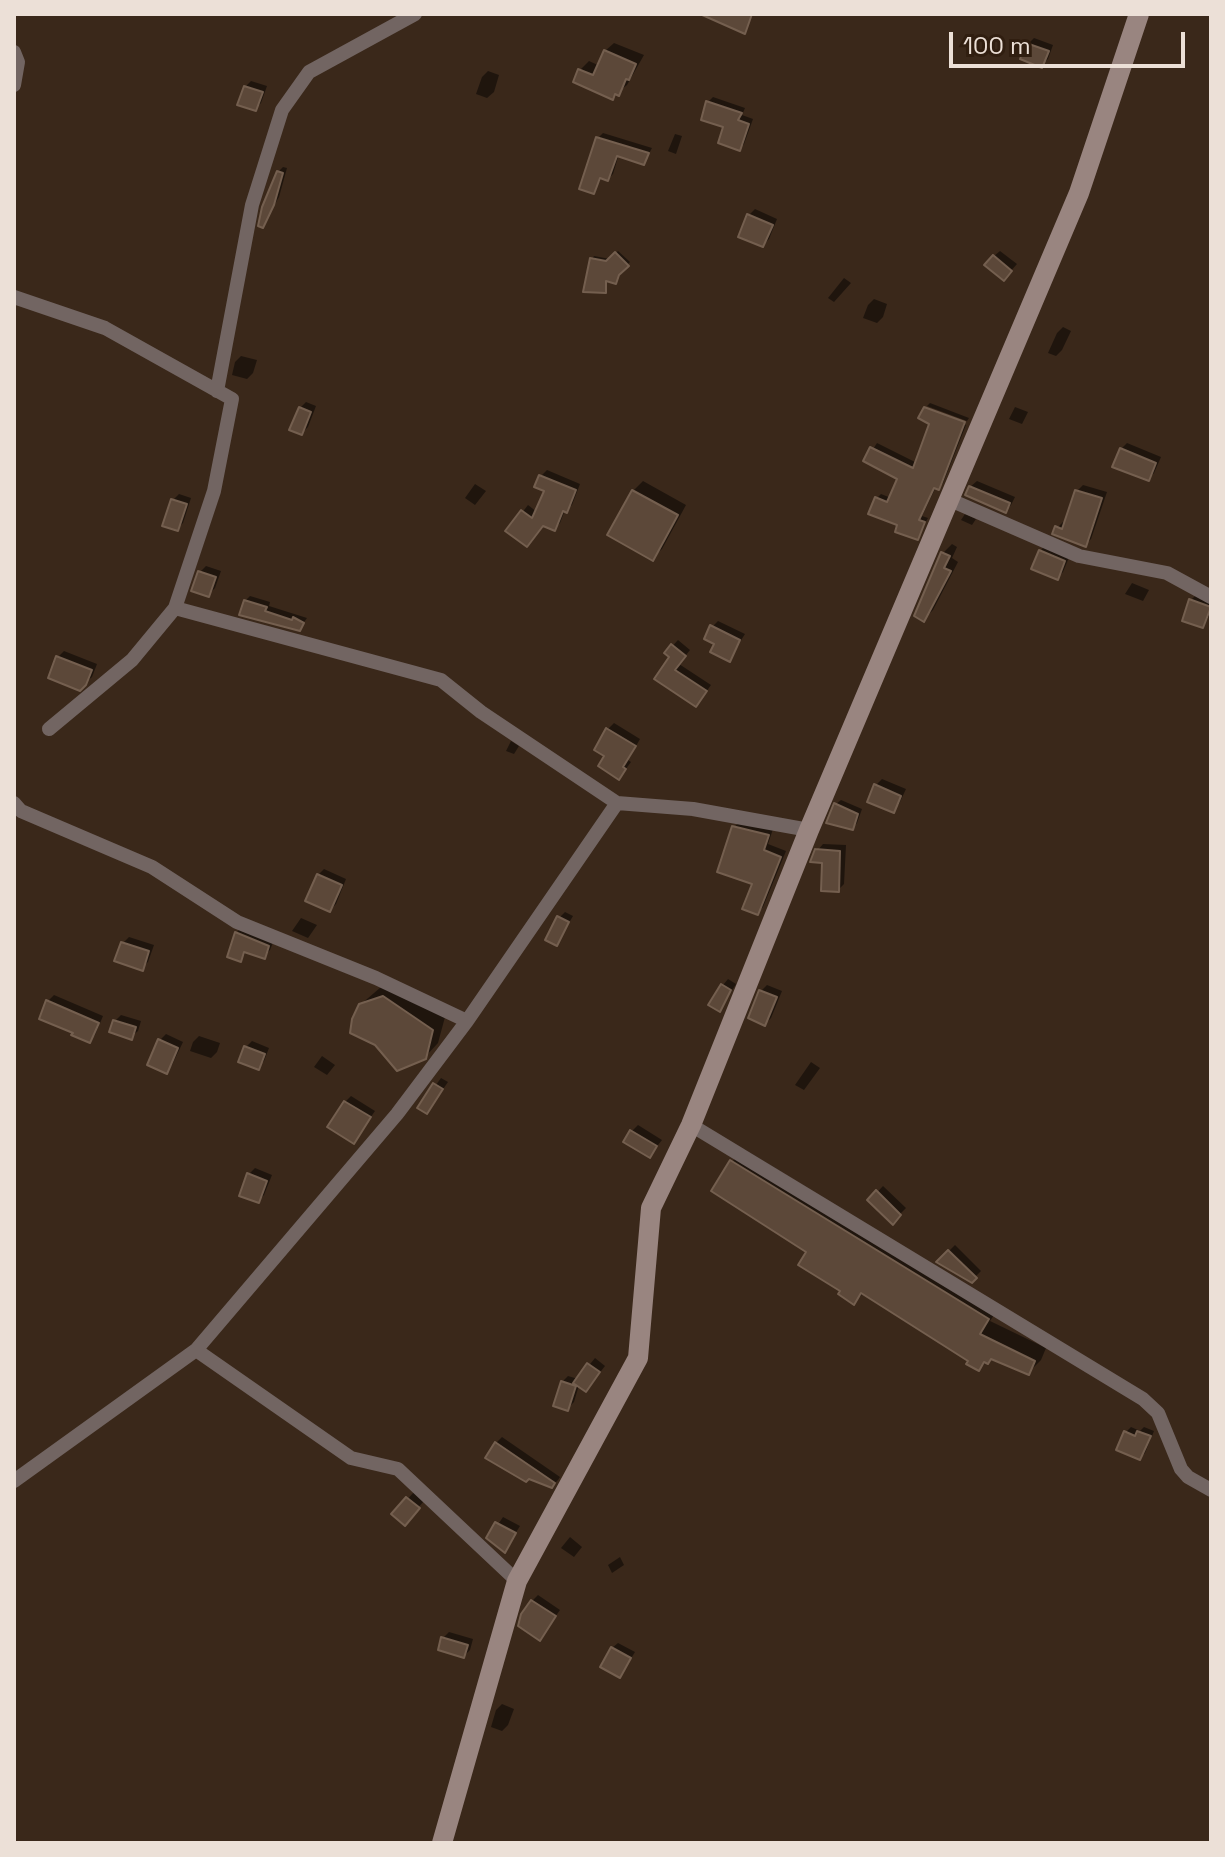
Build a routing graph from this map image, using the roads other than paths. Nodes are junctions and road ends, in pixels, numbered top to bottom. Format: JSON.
{"nodes":[{"id":1,"x":415,"y":14,"type":"edge"},
{"id":2,"x":1139,"y":14,"type":"edge"},
{"id":3,"x":14,"y":52,"type":"edge"},
{"id":4,"x":14,"y":85,"type":"edge"},
{"id":5,"x":14,"y":297,"type":"edge"},
{"id":6,"x":217,"y":391,"type":"junction"},
{"id":7,"x":948,"y":499,"type":"junction"},
{"id":8,"x":1211,"y":597,"type":"edge"},
{"id":9,"x":175,"y":608,"type":"junction"},
{"id":10,"x":49,"y":729,"type":"dead end"},
{"id":11,"x":14,"y":803,"type":"edge"},
{"id":12,"x":617,"y":803,"type":"junction"},
{"id":13,"x":809,"y":830,"type":"junction"},
{"id":14,"x":467,"y":1021,"type":"junction"},
{"id":15,"x":691,"y":1125,"type":"junction"},
{"id":16,"x":196,"y":1350,"type":"junction"},
{"id":17,"x":14,"y":1481,"type":"edge"},
{"id":18,"x":1211,"y":1490,"type":"edge"},
{"id":19,"x":517,"y":1581,"type":"junction"},
{"id":20,"x":442,"y":1843,"type":"edge"}],
"edges":[{"from":1,"to":6,"type":"street"},
{"from":2,"to":7,"type":"street"},
{"from":3,"to":4,"type":"street"},
{"from":5,"to":6,"type":"street"},
{"from":6,"to":9,"type":"street"},
{"from":7,"to":8,"type":"street"},
{"from":7,"to":13,"type":"street"},
{"from":9,"to":10,"type":"street"},
{"from":9,"to":12,"type":"street"},
{"from":11,"to":14,"type":"street"},
{"from":12,"to":13,"type":"street"},
{"from":12,"to":14,"type":"street"},
{"from":13,"to":15,"type":"street"},
{"from":14,"to":16,"type":"street"},
{"from":15,"to":18,"type":"street"},
{"from":15,"to":19,"type":"street"},
{"from":16,"to":17,"type":"street"},
{"from":16,"to":19,"type":"street"},
{"from":19,"to":20,"type":"street"}]}
